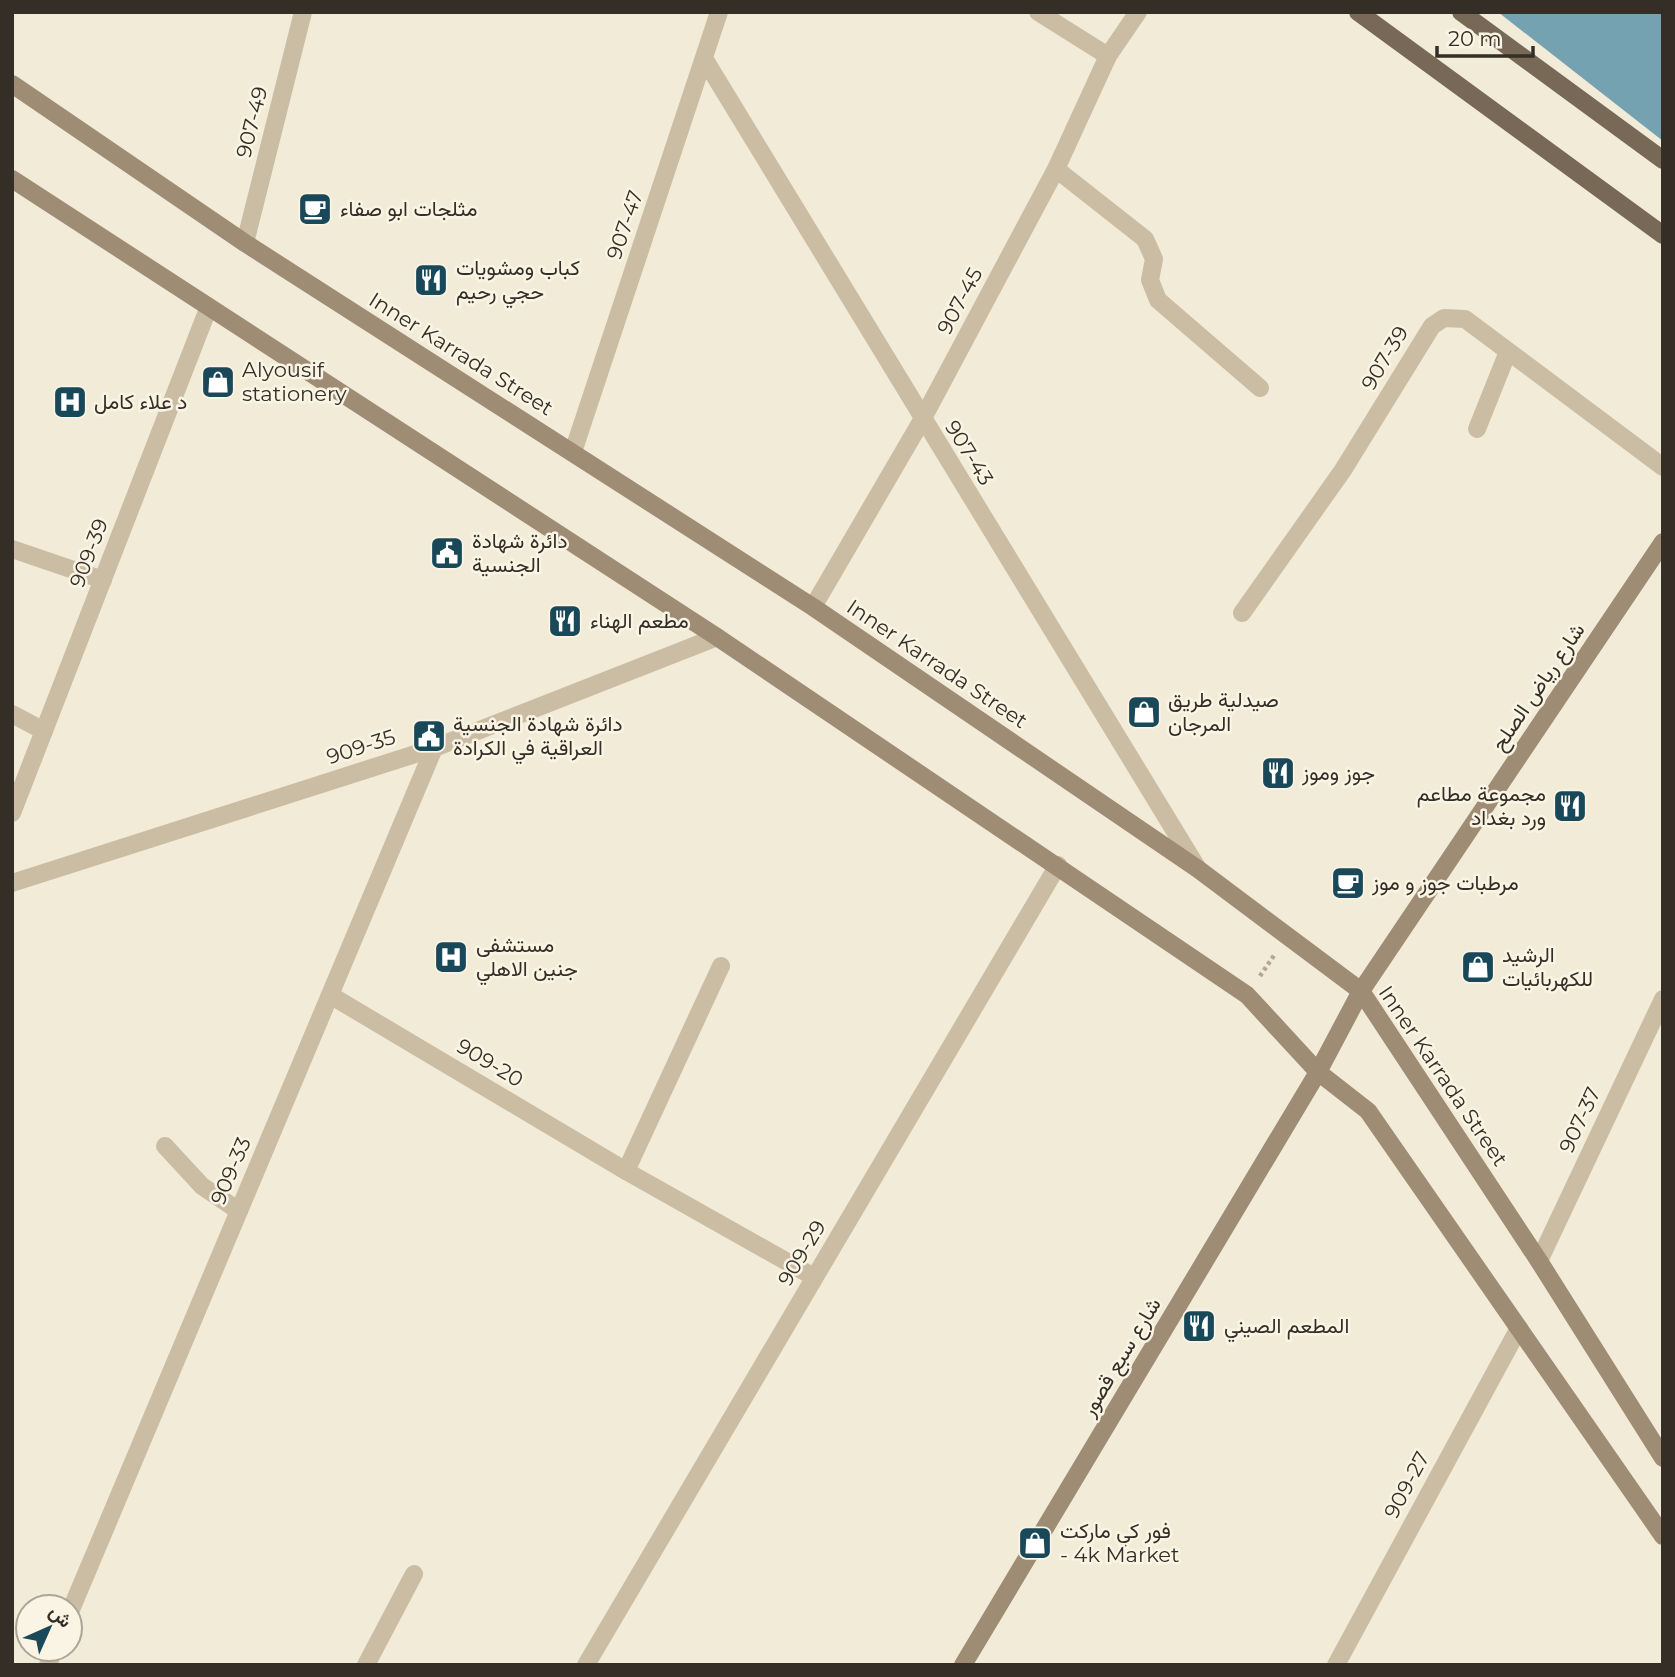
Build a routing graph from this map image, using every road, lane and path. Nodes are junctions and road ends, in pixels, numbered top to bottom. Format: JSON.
{"nodes":[{"id":1,"x":303,"y":12,"type":"edge"},
{"id":2,"x":719,"y":12,"type":"edge"},
{"id":3,"x":1038,"y":12,"type":"edge"},
{"id":4,"x":1138,"y":12,"type":"edge"},
{"id":5,"x":1358,"y":12,"type":"edge"},
{"id":6,"x":1461,"y":12,"type":"edge"},
{"id":7,"x":1108,"y":56,"type":"junction"},
{"id":8,"x":705,"y":60,"type":"junction"},
{"id":9,"x":12,"y":84,"type":"edge"},
{"id":10,"x":1663,"y":160,"type":"edge"},
{"id":11,"x":1056,"y":169,"type":"junction"},
{"id":12,"x":12,"y":179,"type":"edge"},
{"id":13,"x":1663,"y":235,"type":"edge"},
{"id":14,"x":245,"y":243,"type":"junction"},
{"id":15,"x":208,"y":309,"type":"junction"},
{"id":16,"x":1507,"y":354,"type":"junction"},
{"id":17,"x":1259,"y":388,"type":"dead end"},
{"id":18,"x":922,"y":420,"type":"junction"},
{"id":19,"x":1477,"y":429,"type":"dead end"},
{"id":20,"x":573,"y":452,"type":"junction"},
{"id":21,"x":1663,"y":467,"type":"edge"},
{"id":22,"x":1663,"y":542,"type":"edge"},
{"id":23,"x":12,"y":549,"type":"edge"},
{"id":24,"x":103,"y":580,"type":"junction"},
{"id":25,"x":813,"y":607,"type":"junction"},
{"id":26,"x":1242,"y":613,"type":"dead end"},
{"id":27,"x":717,"y":638,"type":"junction"},
{"id":28,"x":12,"y":714,"type":"edge"},
{"id":29,"x":44,"y":731,"type":"junction"},
{"id":30,"x":434,"y":748,"type":"junction"},
{"id":31,"x":12,"y":813,"type":"edge"},
{"id":32,"x":1058,"y":865,"type":"junction"},
{"id":33,"x":1198,"y":869,"type":"junction"},
{"id":34,"x":12,"y":883,"type":"edge"},
{"id":35,"x":1287,"y":936,"type":"junction"},
{"id":36,"x":721,"y":967,"type":"dead end"},
{"id":37,"x":1361,"y":992,"type":"junction"},
{"id":38,"x":330,"y":995,"type":"junction"},
{"id":39,"x":1247,"y":995,"type":"junction"},
{"id":40,"x":1663,"y":999,"type":"edge"},
{"id":41,"x":1318,"y":1072,"type":"junction"},
{"id":42,"x":165,"y":1146,"type":"dead end"},
{"id":43,"x":626,"y":1171,"type":"junction"},
{"id":44,"x":239,"y":1211,"type":"junction"},
{"id":45,"x":1539,"y":1261,"type":"junction"},
{"id":46,"x":814,"y":1277,"type":"junction"},
{"id":47,"x":1518,"y":1328,"type":"junction"},
{"id":48,"x":1663,"y":1458,"type":"edge"},
{"id":49,"x":1663,"y":1536,"type":"edge"},
{"id":50,"x":414,"y":1574,"type":"dead end"},
{"id":51,"x":78,"y":1593,"type":"edge"},
{"id":52,"x":366,"y":1665,"type":"edge"},
{"id":53,"x":586,"y":1665,"type":"edge"},
{"id":54,"x":963,"y":1665,"type":"edge"},
{"id":55,"x":1336,"y":1665,"type":"edge"}],
"edges":[{"from":1,"to":14,"type":"street","name":"907-49"},
{"from":2,"to":8,"type":"street","name":"907-47"},
{"from":3,"to":7,"type":"street"},
{"from":4,"to":7,"type":"street","name":"907-45"},
{"from":5,"to":13,"type":"main road"},
{"from":6,"to":10,"type":"main road"},
{"from":7,"to":11,"type":"street","name":"907-45"},
{"from":8,"to":18,"type":"street","name":"907-43"},
{"from":8,"to":20,"type":"street","name":"907-47"},
{"from":9,"to":14,"type":"main road","name":"Inner Karrada Street"},
{"from":11,"to":17,"type":"street"},
{"from":11,"to":18,"type":"street","name":"907-45"},
{"from":12,"to":15,"type":"main road"},
{"from":14,"to":20,"type":"main road","name":"Inner Karrada Street"},
{"from":15,"to":24,"type":"street","name":"909-39"},
{"from":15,"to":27,"type":"main road"},
{"from":16,"to":19,"type":"street"},
{"from":16,"to":21,"type":"street","name":"907-39"},
{"from":16,"to":26,"type":"street","name":"907-39"},
{"from":18,"to":25,"type":"street","name":"907-45"},
{"from":18,"to":33,"type":"street","name":"907-43"},
{"from":20,"to":25,"type":"main road","name":"Inner Karrada Street"},
{"from":22,"to":37,"type":"main road","name":"شارع رياض الصلح"},
{"from":23,"to":24,"type":"street"},
{"from":24,"to":29,"type":"street","name":"909-39"},
{"from":25,"to":33,"type":"main road","name":"Inner Karrada Street"},
{"from":27,"to":30,"type":"street","name":"909-35"},
{"from":27,"to":32,"type":"main road"},
{"from":28,"to":29,"type":"street"},
{"from":29,"to":31,"type":"street","name":"909-39"},
{"from":30,"to":34,"type":"street","name":"909-35"},
{"from":30,"to":38,"type":"street","name":"909-33"},
{"from":32,"to":39,"type":"main road"},
{"from":32,"to":46,"type":"street","name":"909-29"},
{"from":33,"to":35,"type":"main road","name":"Inner Karrada Street"},
{"from":35,"to":37,"type":"main road","name":"Inner Karrada Street"},
{"from":35,"to":39,"type":"path"},
{"from":36,"to":43,"type":"street"},
{"from":37,"to":41,"type":"main road","name":"شارع رياض الصلح"},
{"from":37,"to":45,"type":"main road","name":"Inner Karrada Street"},
{"from":38,"to":43,"type":"street","name":"909-20"},
{"from":38,"to":44,"type":"street","name":"909-33"},
{"from":39,"to":41,"type":"main road"},
{"from":40,"to":45,"type":"street","name":"907-37"},
{"from":41,"to":47,"type":"main road"},
{"from":41,"to":54,"type":"main road","name":"شارع سبع قصور"},
{"from":42,"to":44,"type":"street"},
{"from":43,"to":46,"type":"street","name":"909-20"},
{"from":44,"to":51,"type":"street","name":"909-33"},
{"from":45,"to":48,"type":"main road","name":"Inner Karrada Street"},
{"from":46,"to":53,"type":"street","name":"909-29"},
{"from":47,"to":49,"type":"main road"},
{"from":47,"to":55,"type":"street","name":"909-27"},
{"from":50,"to":52,"type":"street"}]}
